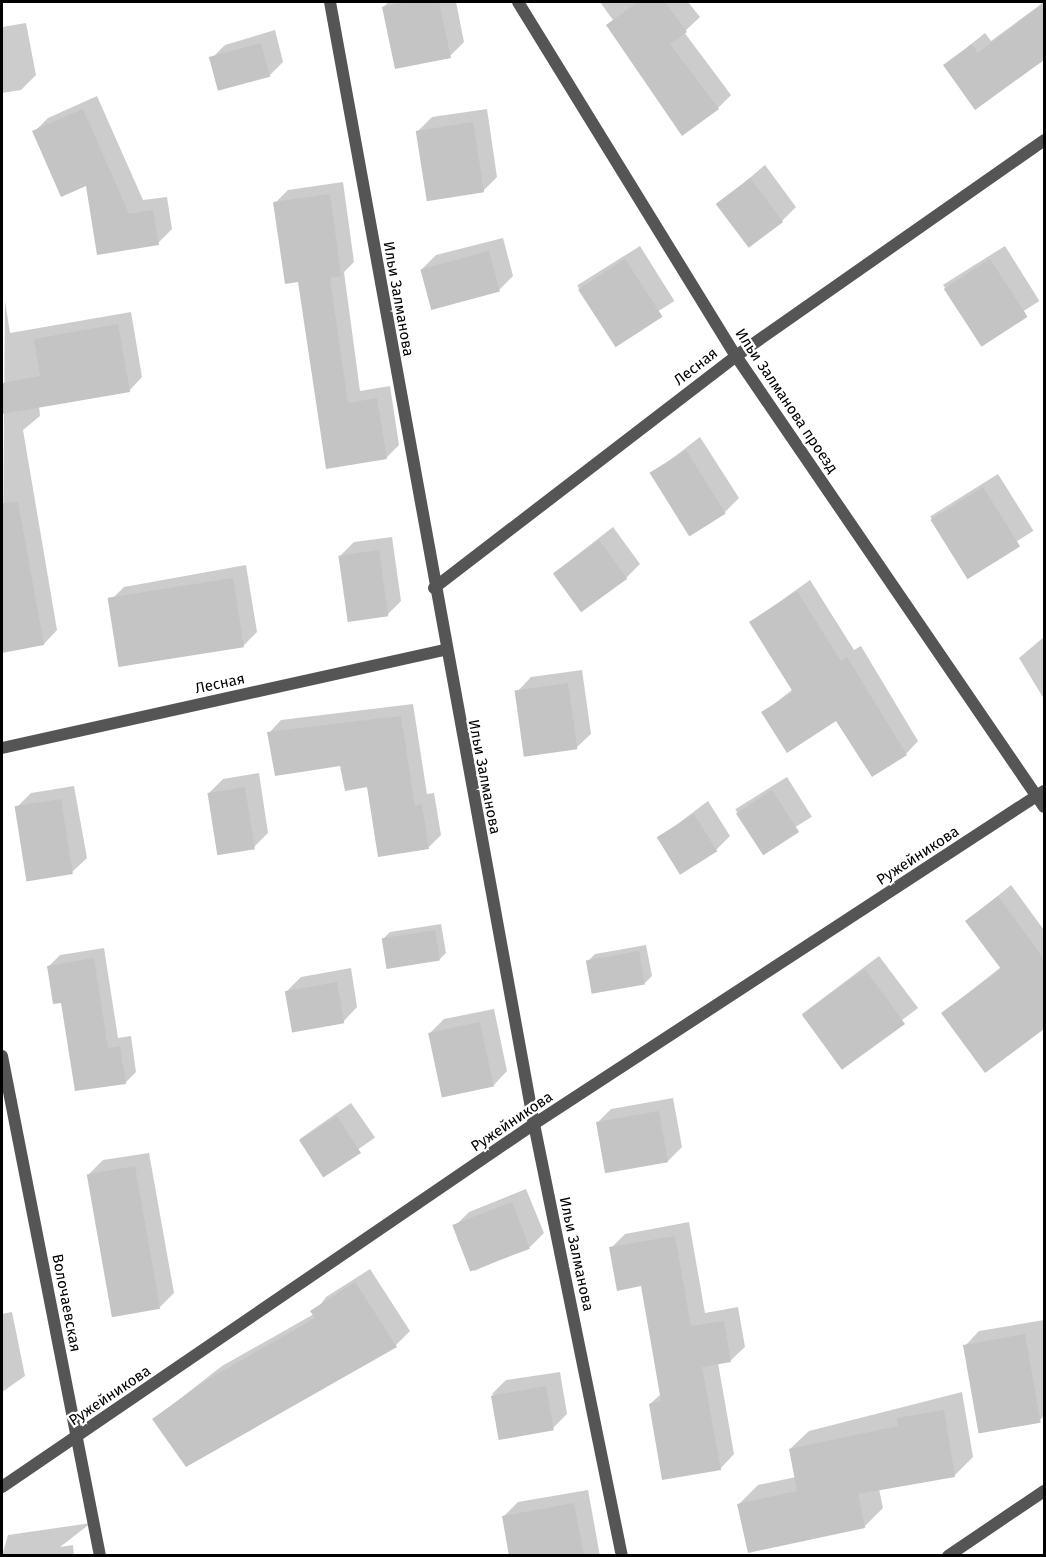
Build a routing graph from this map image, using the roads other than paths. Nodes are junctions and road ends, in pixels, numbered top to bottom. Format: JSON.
{"nodes":[{"id":1,"x":330,"y":2,"type":"edge"},
{"id":2,"x":518,"y":2,"type":"edge"},
{"id":3,"x":1044,"y":141,"type":"edge"},
{"id":4,"x":736,"y":356,"type":"junction"},
{"id":5,"x":434,"y":588,"type":"junction"},
{"id":6,"x":445,"y":650,"type":"junction"},
{"id":7,"x":2,"y":748,"type":"edge"},
{"id":8,"x":1041,"y":794,"type":"edge"},
{"id":9,"x":1044,"y":807,"type":"edge"},
{"id":10,"x":2,"y":1056,"type":"edge"},
{"id":11,"x":534,"y":1124,"type":"junction"},
{"id":12,"x":77,"y":1437,"type":"junction"},
{"id":13,"x":2,"y":1486,"type":"edge"},
{"id":14,"x":1044,"y":1491,"type":"edge"},
{"id":15,"x":100,"y":1556,"type":"edge"},
{"id":16,"x":622,"y":1556,"type":"edge"},
{"id":17,"x":948,"y":1556,"type":"edge"}],
"edges":[{"from":1,"to":5,"type":"street","name":"Ильи Залманова"},
{"from":2,"to":4,"type":"street","name":"Ильи Залманова проезд"},
{"from":3,"to":4,"type":"street","name":"Лесная"},
{"from":4,"to":5,"type":"street","name":"Лесная"},
{"from":4,"to":8,"type":"street","name":"Ильи Залманова проезд"},
{"from":5,"to":6,"type":"street","name":"Ильи Залманова"},
{"from":6,"to":7,"type":"street","name":"Лесная"},
{"from":6,"to":11,"type":"street","name":"Ильи Залманова"},
{"from":8,"to":9,"type":"street","name":"Ильи Залманова проезд"},
{"from":8,"to":11,"type":"street","name":"Ружейникова"},
{"from":10,"to":12,"type":"street","name":"Волочаевская"},
{"from":11,"to":12,"type":"street","name":"Ружейникова"},
{"from":11,"to":16,"type":"street","name":"Ильи Залманова"},
{"from":12,"to":13,"type":"street","name":"Ружейникова"},
{"from":12,"to":15,"type":"street","name":"Волочаевская"},
{"from":14,"to":17,"type":"street"}]}
